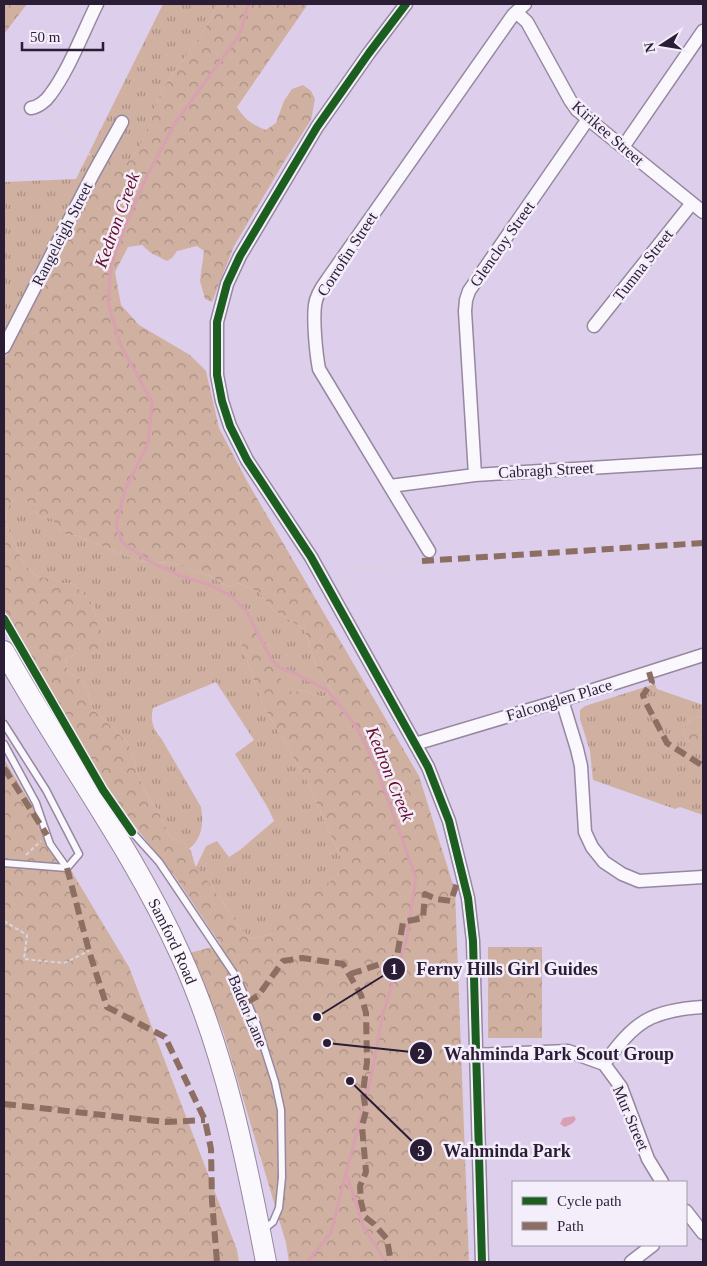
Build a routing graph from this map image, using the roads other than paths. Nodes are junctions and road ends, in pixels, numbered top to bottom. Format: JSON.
{"nodes":[{"id":1,"x":98,"y":4,"type":"edge"},
{"id":2,"x":406,"y":4,"type":"edge"},
{"id":3,"x":521,"y":8,"type":"edge"},
{"id":4,"x":703,"y":31,"type":"edge"},
{"id":5,"x":34,"y":108,"type":"road end"},
{"id":6,"x":588,"y":119,"type":"junction"},
{"id":7,"x":122,"y":122,"type":"dead end"},
{"id":8,"x":623,"y":147,"type":"junction"},
{"id":9,"x":692,"y":203,"type":"junction"},
{"id":10,"x":703,"y":212,"type":"edge"},
{"id":11,"x":594,"y":326,"type":"dead end"},
{"id":12,"x":4,"y":347,"type":"edge"},
{"id":13,"x":703,"y":461,"type":"edge"},
{"id":14,"x":475,"y":475,"type":"junction"},
{"id":15,"x":390,"y":486,"type":"junction"},
{"id":16,"x":429,"y":551,"type":"road end"},
{"id":17,"x":703,"y":654,"type":"edge"},
{"id":18,"x":6,"y":659,"type":"edge"},
{"id":19,"x":562,"y":700,"type":"junction"},
{"id":20,"x":4,"y":724,"type":"edge"},
{"id":21,"x":4,"y":744,"type":"edge"},
{"id":22,"x":415,"y":744,"type":"junction"},
{"id":23,"x":94,"y":800,"type":"junction"},
{"id":24,"x":4,"y":863,"type":"edge"},
{"id":25,"x":67,"y":868,"type":"junction"},
{"id":26,"x":703,"y":877,"type":"edge"},
{"id":27,"x":703,"y":1007,"type":"edge"},
{"id":28,"x":476,"y":1055,"type":"junction"},
{"id":29,"x":604,"y":1064,"type":"junction"},
{"id":30,"x":661,"y":1181,"type":"edge"},
{"id":31,"x":687,"y":1215,"type":"edge"},
{"id":32,"x":260,"y":1232,"type":"junction"},
{"id":33,"x":703,"y":1233,"type":"edge"},
{"id":34,"x":652,"y":1246,"type":"edge"},
{"id":35,"x":266,"y":1262,"type":"edge"},
{"id":36,"x":482,"y":1262,"type":"edge"},
{"id":37,"x":631,"y":1262,"type":"edge"}],
"edges":[{"from":1,"to":5,"type":"street"},
{"from":2,"to":22,"type":"street"},
{"from":3,"to":6,"type":"street","name":"Kirikee Street"},
{"from":3,"to":15,"type":"street","name":"Corrofin Street"},
{"from":4,"to":8,"type":"street"},
{"from":6,"to":8,"type":"street","name":"Kirikee Street"},
{"from":6,"to":14,"type":"street","name":"Glencloy Street"},
{"from":7,"to":12,"type":"street","name":"Rangeleigh Street"},
{"from":8,"to":9,"type":"street","name":"Kirikee Street"},
{"from":9,"to":10,"type":"street","name":"Kirikee Street"},
{"from":9,"to":11,"type":"street","name":"Tumna Street"},
{"from":13,"to":14,"type":"street","name":"Cabragh Street"},
{"from":14,"to":15,"type":"street","name":"Cabragh Street"},
{"from":15,"to":16,"type":"street","name":"Corrofin Street"},
{"from":17,"to":19,"type":"street","name":"Falconglen Place"},
{"from":18,"to":23,"type":"main road","name":"Samford Road"},
{"from":19,"to":22,"type":"street","name":"Falconglen Place"},
{"from":19,"to":26,"type":"street"},
{"from":20,"to":25,"type":"lane"},
{"from":21,"to":25,"type":"lane"},
{"from":22,"to":28,"type":"street"},
{"from":23,"to":32,"type":"main road","name":"Samford Road"},
{"from":23,"to":32,"type":"lane","name":"Baden Lane"},
{"from":24,"to":25,"type":"lane"},
{"from":27,"to":29,"type":"street"},
{"from":28,"to":29,"type":"street"},
{"from":28,"to":36,"type":"street"},
{"from":29,"to":30,"type":"street","name":"Mur Street"},
{"from":31,"to":33,"type":"street"},
{"from":32,"to":35,"type":"main road","name":"Samford Road"},
{"from":34,"to":37,"type":"street"}]}
